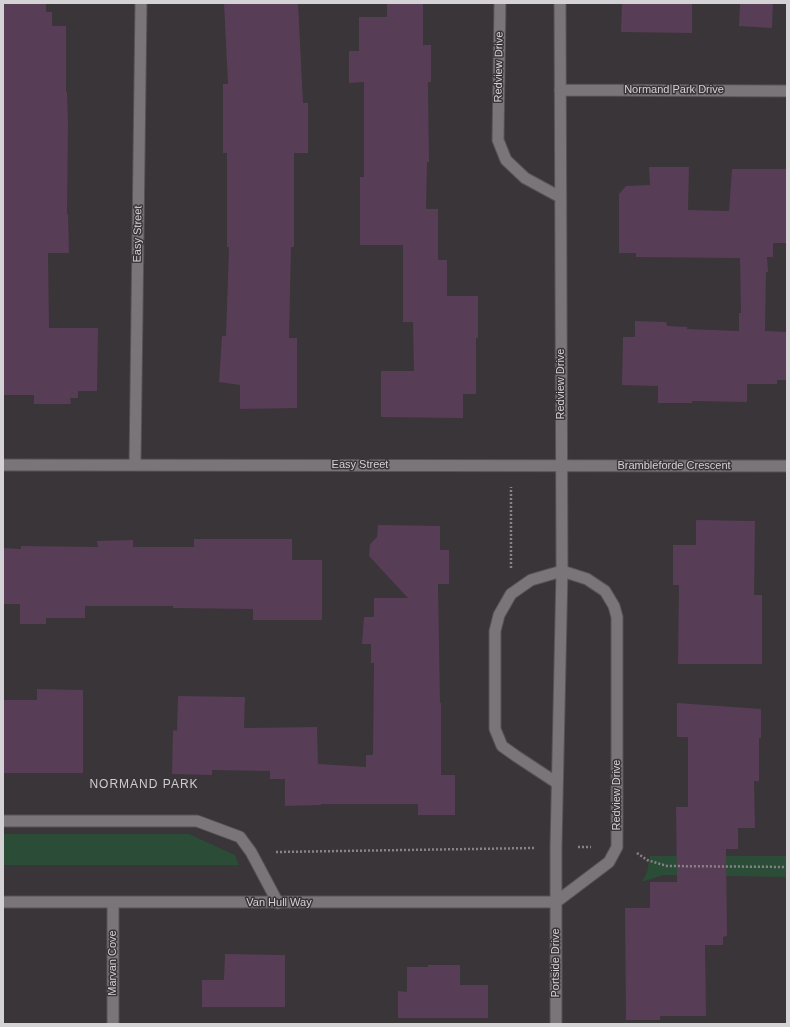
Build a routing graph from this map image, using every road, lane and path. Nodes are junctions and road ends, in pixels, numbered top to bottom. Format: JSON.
{"nodes":[{"id":1,"x":140,"y":3,"type":"edge"},
{"id":2,"x":500,"y":3,"type":"edge"},
{"id":3,"x":560,"y":3,"type":"edge"},
{"id":4,"x":560,"y":90,"type":"junction"},
{"id":5,"x":787,"y":91,"type":"edge"},
{"id":6,"x":560,"y":197,"type":"junction"},
{"id":7,"x":3,"y":465,"type":"edge"},
{"id":8,"x":135,"y":465,"type":"junction"},
{"id":9,"x":512,"y":466,"type":"junction"},
{"id":10,"x":561,"y":466,"type":"junction"},
{"id":11,"x":787,"y":466,"type":"edge"},
{"id":12,"x":562,"y":571,"type":"junction"},
{"id":13,"x":511,"y":594,"type":"junction"},
{"id":14,"x":557,"y":783,"type":"junction"},
{"id":15,"x":3,"y":821,"type":"edge"},
{"id":16,"x":556,"y":847,"type":"junction"},
{"id":17,"x":617,"y":847,"type":"junction"},
{"id":18,"x":251,"y":852,"type":"junction"},
{"id":19,"x":787,"y":867,"type":"edge"},
{"id":20,"x":3,"y":902,"type":"edge"},
{"id":21,"x":556,"y":902,"type":"junction"},
{"id":22,"x":113,"y":903,"type":"junction"},
{"id":23,"x":278,"y":903,"type":"junction"},
{"id":24,"x":113,"y":1024,"type":"edge"},
{"id":25,"x":556,"y":1024,"type":"edge"}],
"edges":[{"from":1,"to":8,"type":"street","name":"Easy Street"},
{"from":2,"to":6,"type":"street","name":"Redview Drive"},
{"from":3,"to":4,"type":"street","name":"Redview Drive"},
{"from":4,"to":5,"type":"street","name":"Normand Park Drive"},
{"from":4,"to":6,"type":"street","name":"Redview Drive"},
{"from":6,"to":10,"type":"street","name":"Redview Drive"},
{"from":7,"to":8,"type":"street","name":"Easy Street"},
{"from":8,"to":9,"type":"street","name":"Easy Street"},
{"from":9,"to":10,"type":"street","name":"Easy Street"},
{"from":9,"to":13,"type":"path"},
{"from":10,"to":11,"type":"street","name":"Brambleforde Crescent"},
{"from":10,"to":12,"type":"street","name":"Redview Drive"},
{"from":12,"to":13,"type":"street"},
{"from":12,"to":14,"type":"street","name":"Redview Drive"},
{"from":12,"to":17,"type":"street","name":"Redview Drive"},
{"from":13,"to":14,"type":"street"},
{"from":14,"to":16,"type":"street","name":"Redview Drive"},
{"from":15,"to":18,"type":"street"},
{"from":16,"to":17,"type":"path"},
{"from":16,"to":18,"type":"path"},
{"from":16,"to":21,"type":"street","name":"Redview Drive"},
{"from":17,"to":19,"type":"path"},
{"from":17,"to":21,"type":"street","name":"Redview Drive"},
{"from":18,"to":23,"type":"street"},
{"from":20,"to":22,"type":"street","name":"Van Hull Way"},
{"from":21,"to":23,"type":"street","name":"Van Hull Way"},
{"from":21,"to":25,"type":"street","name":"Portside Drive"},
{"from":22,"to":23,"type":"street","name":"Van Hull Way"},
{"from":22,"to":24,"type":"street","name":"Marvan Cove"}]}
